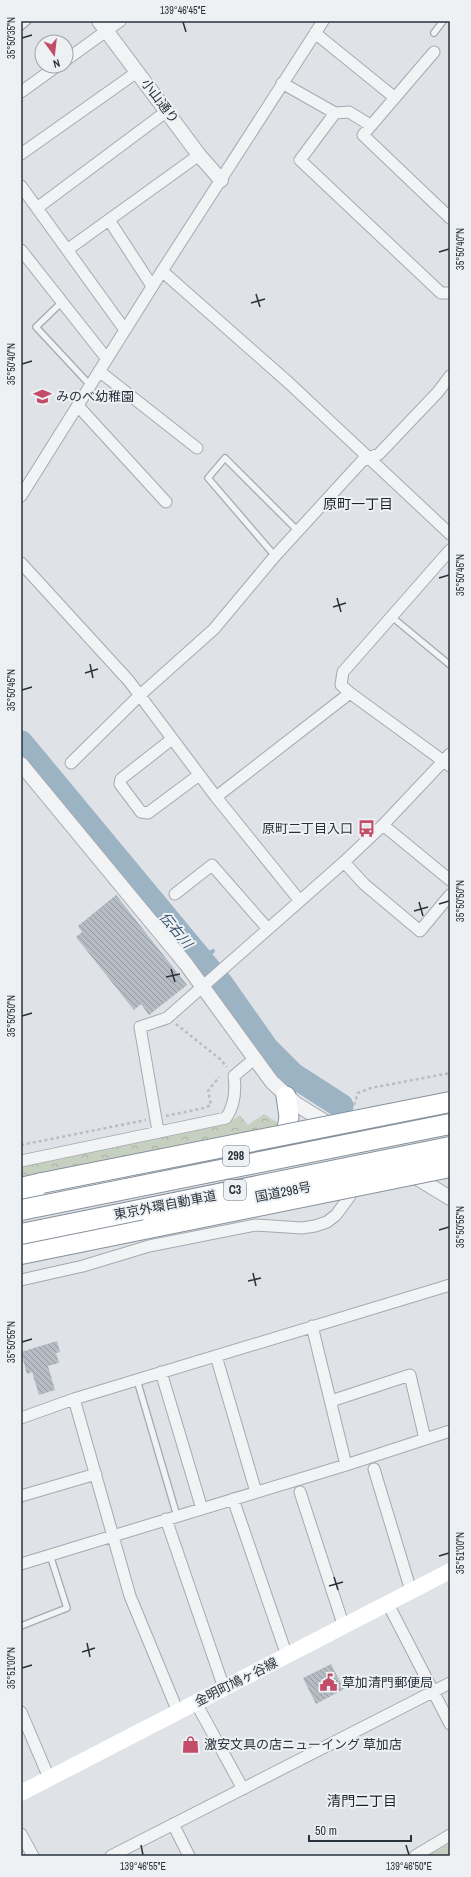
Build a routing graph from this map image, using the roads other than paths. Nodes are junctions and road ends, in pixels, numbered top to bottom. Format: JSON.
{"nodes":[{"id":1,"x":28,"y":21,"type":"edge"},
{"id":2,"x":120,"y":21,"type":"edge"},
{"id":3,"x":323,"y":21,"type":"edge"},
{"id":4,"x":443,"y":21,"type":"edge"},
{"id":5,"x":103,"y":26,"type":"edge"},
{"id":6,"x":21,"y":27,"type":"edge"},
{"id":7,"x":315,"y":33,"type":"junction"},
{"id":8,"x":434,"y":33,"type":"dead end"},
{"id":9,"x":434,"y":52,"type":"dead end"},
{"id":10,"x":74,"y":53,"type":"edge"},
{"id":11,"x":137,"y":72,"type":"junction"},
{"id":12,"x":47,"y":74,"type":"edge"},
{"id":13,"x":282,"y":83,"type":"junction"},
{"id":14,"x":21,"y":92,"type":"edge"},
{"id":15,"x":394,"y":97,"type":"junction"},
{"id":16,"x":167,"y":111,"type":"junction"},
{"id":17,"x":335,"y":113,"type":"junction"},
{"id":18,"x":370,"y":125,"type":"junction"},
{"id":19,"x":21,"y":154,"type":"edge"},
{"id":20,"x":199,"y":155,"type":"junction"},
{"id":21,"x":221,"y":180,"type":"junction"},
{"id":22,"x":21,"y":186,"type":"edge"},
{"id":23,"x":37,"y":208,"type":"junction"},
{"id":24,"x":450,"y":218,"type":"edge"},
{"id":25,"x":109,"y":220,"type":"junction"},
{"id":26,"x":21,"y":250,"type":"edge"},
{"id":27,"x":68,"y":250,"type":"junction"},
{"id":28,"x":162,"y":271,"type":"junction"},
{"id":29,"x":152,"y":286,"type":"junction"},
{"id":30,"x":450,"y":293,"type":"edge"},
{"id":31,"x":62,"y":302,"type":"junction"},
{"id":32,"x":125,"y":330,"type":"junction"},
{"id":33,"x":107,"y":359,"type":"junction"},
{"id":34,"x":99,"y":371,"type":"junction"},
{"id":35,"x":450,"y":376,"type":"edge"},
{"id":36,"x":90,"y":385,"type":"junction"},
{"id":37,"x":78,"y":406,"type":"junction"},
{"id":38,"x":197,"y":448,"type":"dead end"},
{"id":39,"x":370,"y":458,"type":"junction"},
{"id":40,"x":21,"y":496,"type":"edge"},
{"id":41,"x":166,"y":502,"type":"dead end"},
{"id":42,"x":299,"y":532,"type":"junction"},
{"id":43,"x":450,"y":534,"type":"edge"},
{"id":44,"x":450,"y":550,"type":"edge"},
{"id":45,"x":275,"y":556,"type":"junction"},
{"id":46,"x":21,"y":563,"type":"edge"},
{"id":47,"x":392,"y":617,"type":"junction"},
{"id":48,"x":450,"y":665,"type":"edge"},
{"id":49,"x":350,"y":693,"type":"junction"},
{"id":50,"x":139,"y":696,"type":"junction"},
{"id":51,"x":172,"y":739,"type":"junction"},
{"id":52,"x":448,"y":761,"type":"edge"},
{"id":53,"x":71,"y":763,"type":"dead end"},
{"id":54,"x":21,"y":764,"type":"edge"},
{"id":55,"x":199,"y":775,"type":"junction"},
{"id":56,"x":216,"y":797,"type":"junction"},
{"id":57,"x":383,"y":825,"type":"junction"},
{"id":58,"x":344,"y":862,"type":"junction"},
{"id":59,"x":450,"y":880,"type":"edge"},
{"id":60,"x":175,"y":894,"type":"dead end"},
{"id":61,"x":450,"y":895,"type":"edge"},
{"id":62,"x":300,"y":901,"type":"junction"},
{"id":63,"x":268,"y":929,"type":"junction"},
{"id":64,"x":206,"y":983,"type":"junction"},
{"id":65,"x":254,"y":1060,"type":"junction"},
{"id":66,"x":286,"y":1096,"type":"junction"},
{"id":67,"x":450,"y":1098,"type":"edge"},
{"id":68,"x":447,"y":1113,"type":"edge"},
{"id":69,"x":158,"y":1131,"type":"junction"},
{"id":70,"x":345,"y":1134,"type":"junction"},
{"id":71,"x":284,"y":1146,"type":"junction"},
{"id":72,"x":450,"y":1147,"type":"edge"},
{"id":73,"x":450,"y":1158,"type":"edge"},
{"id":74,"x":21,"y":1161,"type":"edge"},
{"id":75,"x":450,"y":1167,"type":"edge"},
{"id":76,"x":401,"y":1168,"type":"junction"},
{"id":77,"x":352,"y":1178,"type":"junction"},
{"id":78,"x":21,"y":1188,"type":"edge"},
{"id":79,"x":21,"y":1198,"type":"edge"},
{"id":80,"x":450,"y":1198,"type":"edge"},
{"id":81,"x":21,"y":1210,"type":"edge"},
{"id":82,"x":21,"y":1234,"type":"edge"},
{"id":83,"x":21,"y":1244,"type":"edge"},
{"id":84,"x":21,"y":1254,"type":"edge"},
{"id":85,"x":21,"y":1280,"type":"edge"},
{"id":86,"x":450,"y":1285,"type":"edge"},
{"id":87,"x":312,"y":1326,"type":"junction"},
{"id":88,"x":216,"y":1356,"type":"junction"},
{"id":89,"x":162,"y":1372,"type":"junction"},
{"id":90,"x":137,"y":1380,"type":"junction"},
{"id":91,"x":74,"y":1399,"type":"junction"},
{"id":92,"x":331,"y":1401,"type":"junction"},
{"id":93,"x":21,"y":1418,"type":"edge"},
{"id":94,"x":450,"y":1431,"type":"edge"},
{"id":95,"x":425,"y":1439,"type":"junction"},
{"id":96,"x":346,"y":1465,"type":"junction"},
{"id":97,"x":374,"y":1468,"type":"dead end"},
{"id":98,"x":96,"y":1474,"type":"junction"},
{"id":99,"x":256,"y":1492,"type":"junction"},
{"id":100,"x":300,"y":1492,"type":"dead end"},
{"id":101,"x":21,"y":1496,"type":"edge"},
{"id":102,"x":233,"y":1499,"type":"junction"},
{"id":103,"x":202,"y":1509,"type":"junction"},
{"id":104,"x":171,"y":1518,"type":"junction"},
{"id":105,"x":114,"y":1536,"type":"junction"},
{"id":106,"x":50,"y":1555,"type":"junction"},
{"id":107,"x":21,"y":1564,"type":"edge"},
{"id":108,"x":450,"y":1571,"type":"edge"},
{"id":109,"x":411,"y":1591,"type":"junction"},
{"id":110,"x":388,"y":1604,"type":"junction"},
{"id":111,"x":21,"y":1626,"type":"edge"},
{"id":112,"x":344,"y":1627,"type":"junction"},
{"id":113,"x":286,"y":1656,"type":"junction"},
{"id":114,"x":450,"y":1683,"type":"edge"},
{"id":115,"x":224,"y":1688,"type":"junction"},
{"id":116,"x":434,"y":1691,"type":"junction"},
{"id":117,"x":196,"y":1703,"type":"junction"},
{"id":118,"x":21,"y":1712,"type":"edge"},
{"id":119,"x":178,"y":1712,"type":"junction"},
{"id":120,"x":450,"y":1724,"type":"edge"},
{"id":121,"x":50,"y":1778,"type":"junction"},
{"id":122,"x":243,"y":1789,"type":"junction"},
{"id":123,"x":21,"y":1793,"type":"edge"},
{"id":124,"x":173,"y":1824,"type":"junction"},
{"id":125,"x":21,"y":1834,"type":"edge"},
{"id":126,"x":450,"y":1835,"type":"edge"},
{"id":127,"x":422,"y":1855,"type":"edge"},
{"id":128,"x":33,"y":1856,"type":"edge"},
{"id":129,"x":111,"y":1856,"type":"edge"},
{"id":130,"x":188,"y":1856,"type":"edge"}],
"edges":[{"from":1,"to":6,"type":"lane"},
{"from":2,"to":5,"type":"street"},
{"from":3,"to":7,"type":"street"},
{"from":4,"to":8,"type":"lane"},
{"from":5,"to":10,"type":"street"},
{"from":5,"to":11,"type":"street","name":"小山通り"},
{"from":7,"to":13,"type":"street"},
{"from":7,"to":15,"type":"street"},
{"from":9,"to":15,"type":"street"},
{"from":11,"to":16,"type":"street","name":"小山通り"},
{"from":11,"to":19,"type":"street"},
{"from":12,"to":14,"type":"street"},
{"from":13,"to":17,"type":"street"},
{"from":13,"to":21,"type":"street"},
{"from":15,"to":18,"type":"street"},
{"from":16,"to":20,"type":"street","name":"小山通り"},
{"from":16,"to":23,"type":"street"},
{"from":17,"to":18,"type":"street"},
{"from":17,"to":30,"type":"street"},
{"from":18,"to":24,"type":"street"},
{"from":20,"to":21,"type":"street","name":"小山通り"},
{"from":20,"to":25,"type":"street"},
{"from":21,"to":28,"type":"street"},
{"from":22,"to":23,"type":"street"},
{"from":23,"to":27,"type":"street"},
{"from":25,"to":27,"type":"street"},
{"from":25,"to":29,"type":"street"},
{"from":26,"to":31,"type":"street"},
{"from":27,"to":32,"type":"street"},
{"from":28,"to":29,"type":"street"},
{"from":28,"to":39,"type":"street"},
{"from":29,"to":32,"type":"street"},
{"from":31,"to":33,"type":"street"},
{"from":31,"to":36,"type":"lane"},
{"from":32,"to":33,"type":"street"},
{"from":33,"to":34,"type":"street"},
{"from":34,"to":36,"type":"street"},
{"from":34,"to":38,"type":"street"},
{"from":35,"to":39,"type":"street"},
{"from":36,"to":37,"type":"street"},
{"from":37,"to":40,"type":"street"},
{"from":37,"to":41,"type":"street"},
{"from":39,"to":42,"type":"street"},
{"from":39,"to":43,"type":"street"},
{"from":42,"to":45,"type":"street"},
{"from":42,"to":45,"type":"lane"},
{"from":44,"to":47,"type":"street"},
{"from":45,"to":50,"type":"street"},
{"from":46,"to":50,"type":"street"},
{"from":47,"to":48,"type":"lane"},
{"from":47,"to":49,"type":"street"},
{"from":49,"to":52,"type":"street"},
{"from":49,"to":56,"type":"street"},
{"from":50,"to":51,"type":"street"},
{"from":50,"to":53,"type":"street"},
{"from":51,"to":55,"type":"street"},
{"from":51,"to":55,"type":"street"},
{"from":52,"to":57,"type":"street"},
{"from":54,"to":64,"type":"street"},
{"from":55,"to":56,"type":"street"},
{"from":56,"to":62,"type":"street"},
{"from":57,"to":58,"type":"street"},
{"from":57,"to":59,"type":"street"},
{"from":58,"to":61,"type":"street"},
{"from":58,"to":62,"type":"street"},
{"from":60,"to":63,"type":"street"},
{"from":62,"to":63,"type":"street"},
{"from":63,"to":64,"type":"street"},
{"from":64,"to":65,"type":"street"},
{"from":64,"to":69,"type":"street"},
{"from":65,"to":66,"type":"street"},
{"from":65,"to":69,"type":"street"},
{"from":66,"to":70,"type":"street"},
{"from":66,"to":71,"type":"highway"},
{"from":67,"to":68,"type":"street"},
{"from":68,"to":70,"type":"highway","number":"298"},
{"from":68,"to":78,"type":"highway","bridge":true},
{"from":68,"to":81,"type":"highway","name":"東京外環自動車道","number":"C3","bridge":true},
{"from":69,"to":74,"type":"street"},
{"from":70,"to":71,"type":"highway","number":"298"},
{"from":70,"to":76,"type":"street"},
{"from":71,"to":79,"type":"highway","number":"298"},
{"from":72,"to":82,"type":"highway","name":"東京外環自動車道","number":"C3","bridge":true},
{"from":73,"to":76,"type":"highway","name":"国道298号"},
{"from":75,"to":84,"type":"highway","bridge":true},
{"from":76,"to":77,"type":"highway","name":"国道298号"},
{"from":76,"to":80,"type":"street"},
{"from":77,"to":83,"type":"highway","name":"国道298号"},
{"from":77,"to":85,"type":"street"},
{"from":86,"to":87,"type":"street"},
{"from":87,"to":88,"type":"street"},
{"from":87,"to":92,"type":"street"},
{"from":88,"to":89,"type":"street"},
{"from":88,"to":99,"type":"street"},
{"from":89,"to":90,"type":"street"},
{"from":89,"to":103,"type":"street"},
{"from":90,"to":91,"type":"street"},
{"from":90,"to":104,"type":"lane"},
{"from":91,"to":93,"type":"street"},
{"from":91,"to":98,"type":"street"},
{"from":92,"to":95,"type":"street"},
{"from":92,"to":96,"type":"street"},
{"from":94,"to":95,"type":"street"},
{"from":95,"to":96,"type":"street"},
{"from":96,"to":99,"type":"street"},
{"from":97,"to":109,"type":"street"},
{"from":98,"to":101,"type":"street"},
{"from":98,"to":105,"type":"street"},
{"from":99,"to":102,"type":"street"},
{"from":100,"to":112,"type":"street"},
{"from":102,"to":103,"type":"street"},
{"from":102,"to":113,"type":"street"},
{"from":103,"to":104,"type":"street"},
{"from":104,"to":105,"type":"street"},
{"from":104,"to":115,"type":"street"},
{"from":105,"to":106,"type":"street"},
{"from":105,"to":119,"type":"street"},
{"from":106,"to":107,"type":"street"},
{"from":106,"to":111,"type":"lane"},
{"from":108,"to":109,"type":"main road","name":"金明町鳩ヶ谷線"},
{"from":109,"to":110,"type":"main road","name":"金明町鳩ヶ谷線"},
{"from":110,"to":112,"type":"main road","name":"金明町鳩ヶ谷線"},
{"from":110,"to":116,"type":"street"},
{"from":112,"to":113,"type":"main road","name":"金明町鳩ヶ谷線"},
{"from":113,"to":115,"type":"main road","name":"金明町鳩ヶ谷線"},
{"from":114,"to":116,"type":"street"},
{"from":115,"to":117,"type":"main road","name":"金明町鳩ヶ谷線"},
{"from":116,"to":120,"type":"street"},
{"from":116,"to":122,"type":"street"},
{"from":117,"to":119,"type":"main road","name":"金明町鳩ヶ谷線"},
{"from":117,"to":122,"type":"street"},
{"from":118,"to":121,"type":"street"},
{"from":119,"to":121,"type":"main road","name":"金明町鳩ヶ谷線"},
{"from":121,"to":123,"type":"main road","name":"金明町鳩ヶ谷線"},
{"from":122,"to":124,"type":"street"},
{"from":124,"to":129,"type":"street"},
{"from":124,"to":130,"type":"street"},
{"from":125,"to":128,"type":"street"},
{"from":126,"to":127,"type":"street"}]}
